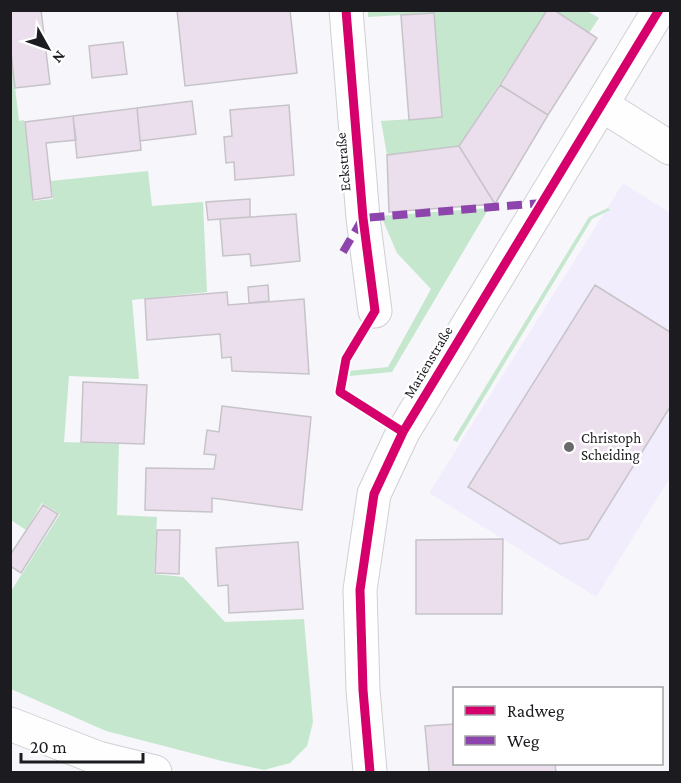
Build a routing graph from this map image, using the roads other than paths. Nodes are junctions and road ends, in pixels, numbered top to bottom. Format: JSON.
{"nodes":[{"id":1,"x":346,"y":10,"type":"edge"},
{"id":2,"x":659,"y":10,"type":"edge"},
{"id":3,"x":602,"y":105,"type":"junction"},
{"id":4,"x":670,"y":148,"type":"edge"},
{"id":5,"x":375,"y":311,"type":"dead end"},
{"id":6,"x":10,"y":723,"type":"edge"},
{"id":7,"x":154,"y":772,"type":"edge"},
{"id":8,"x":370,"y":772,"type":"edge"}],
"edges":[{"from":1,"to":5,"type":"street","name":"Eckstraße"},
{"from":2,"to":3,"type":"street","name":"Marienstraße"},
{"from":3,"to":4,"type":"street"},
{"from":3,"to":8,"type":"street","name":"Marienstraße"},
{"from":6,"to":7,"type":"street"}]}
